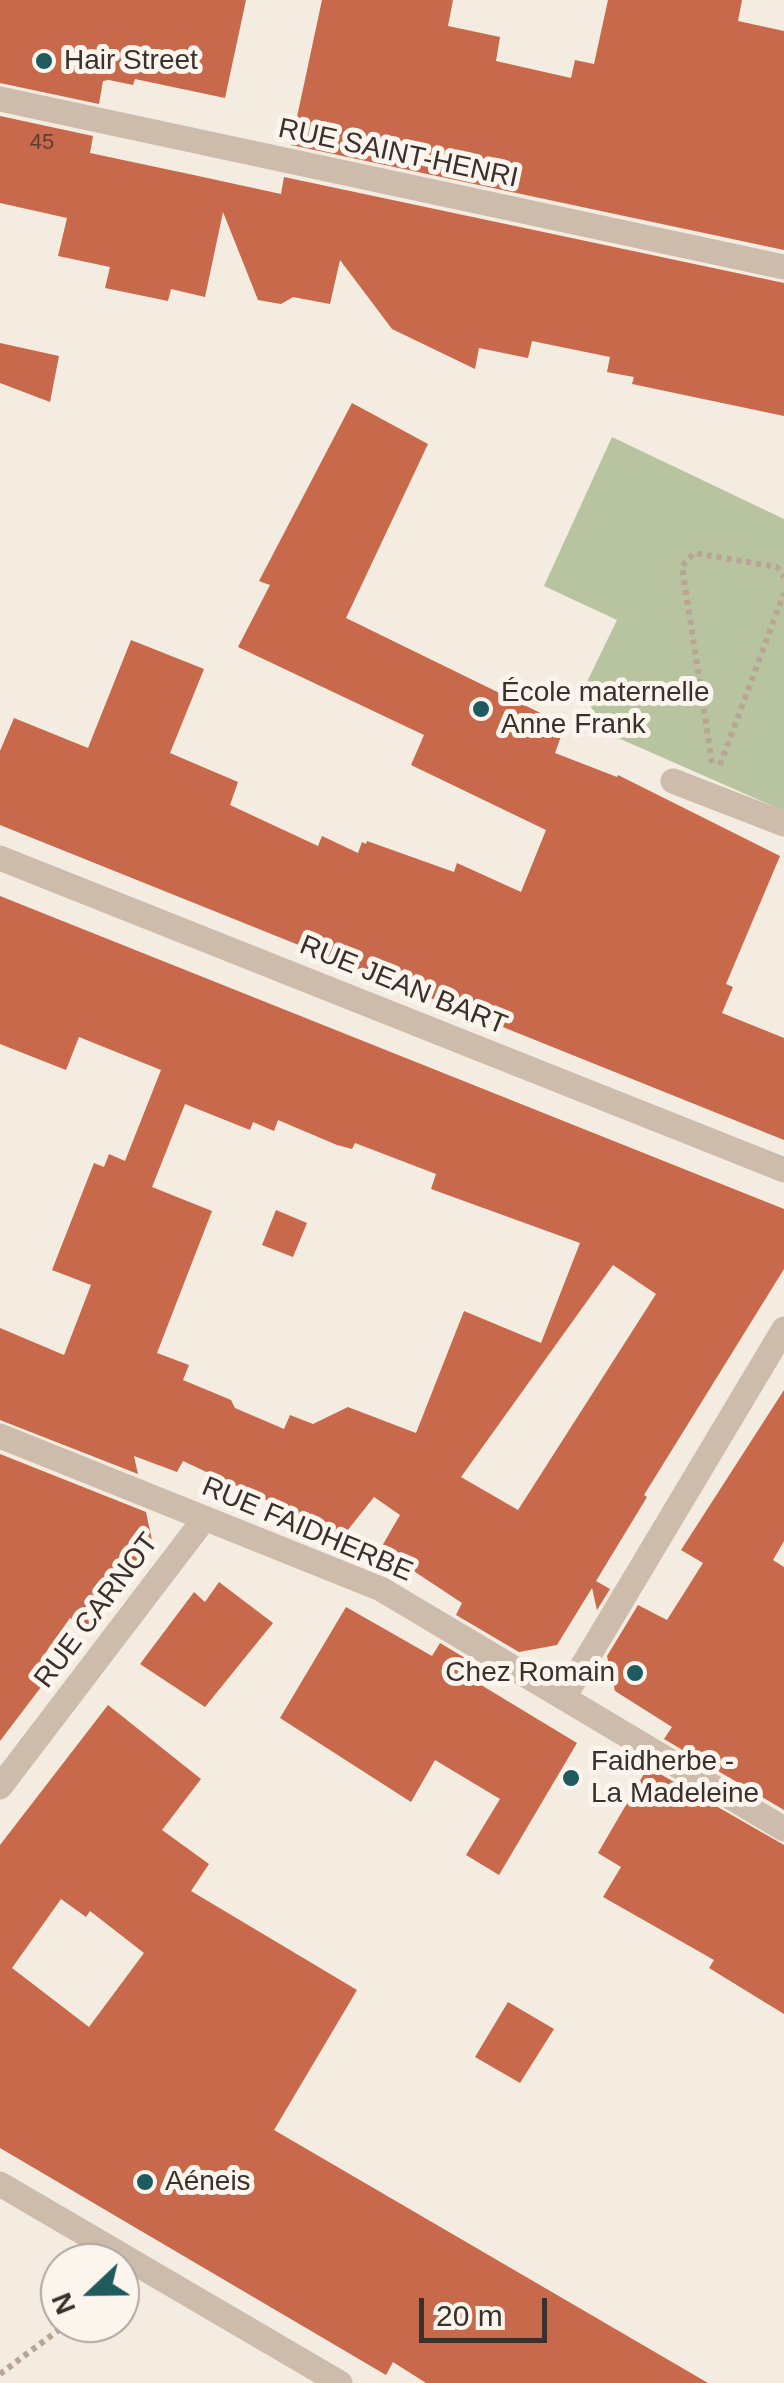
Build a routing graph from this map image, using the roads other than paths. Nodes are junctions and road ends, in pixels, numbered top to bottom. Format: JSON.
{"nodes":[{"id":1,"x":0,"y":99,"type":"edge"},
{"id":2,"x":784,"y":267,"type":"edge"},
{"id":3,"x":673,"y":780,"type":"dead end"},
{"id":4,"x":784,"y":824,"type":"edge"},
{"id":5,"x":0,"y":858,"type":"edge"},
{"id":6,"x":784,"y":1170,"type":"edge"},
{"id":7,"x":784,"y":1328,"type":"edge"},
{"id":8,"x":0,"y":1436,"type":"edge"},
{"id":9,"x":205,"y":1518,"type":"junction"},
{"id":10,"x":564,"y":1697,"type":"junction"},
{"id":11,"x":0,"y":1786,"type":"edge"},
{"id":12,"x":784,"y":1829,"type":"edge"},
{"id":13,"x":0,"y":2184,"type":"edge"},
{"id":14,"x":340,"y":2383,"type":"edge"}],
"edges":[{"from":1,"to":2,"type":"street","name":"RUE SAINT-HENRI"},
{"from":3,"to":4,"type":"street"},
{"from":5,"to":6,"type":"street","name":"RUE JEAN BART"},
{"from":7,"to":10,"type":"street"},
{"from":8,"to":9,"type":"street","name":"RUE FAIDHERBE"},
{"from":9,"to":10,"type":"street","name":"RUE FAIDHERBE"},
{"from":9,"to":11,"type":"street","name":"RUE CARNOT"},
{"from":10,"to":12,"type":"street","name":"RUE FAIDHERBE"},
{"from":13,"to":14,"type":"street"}]}
